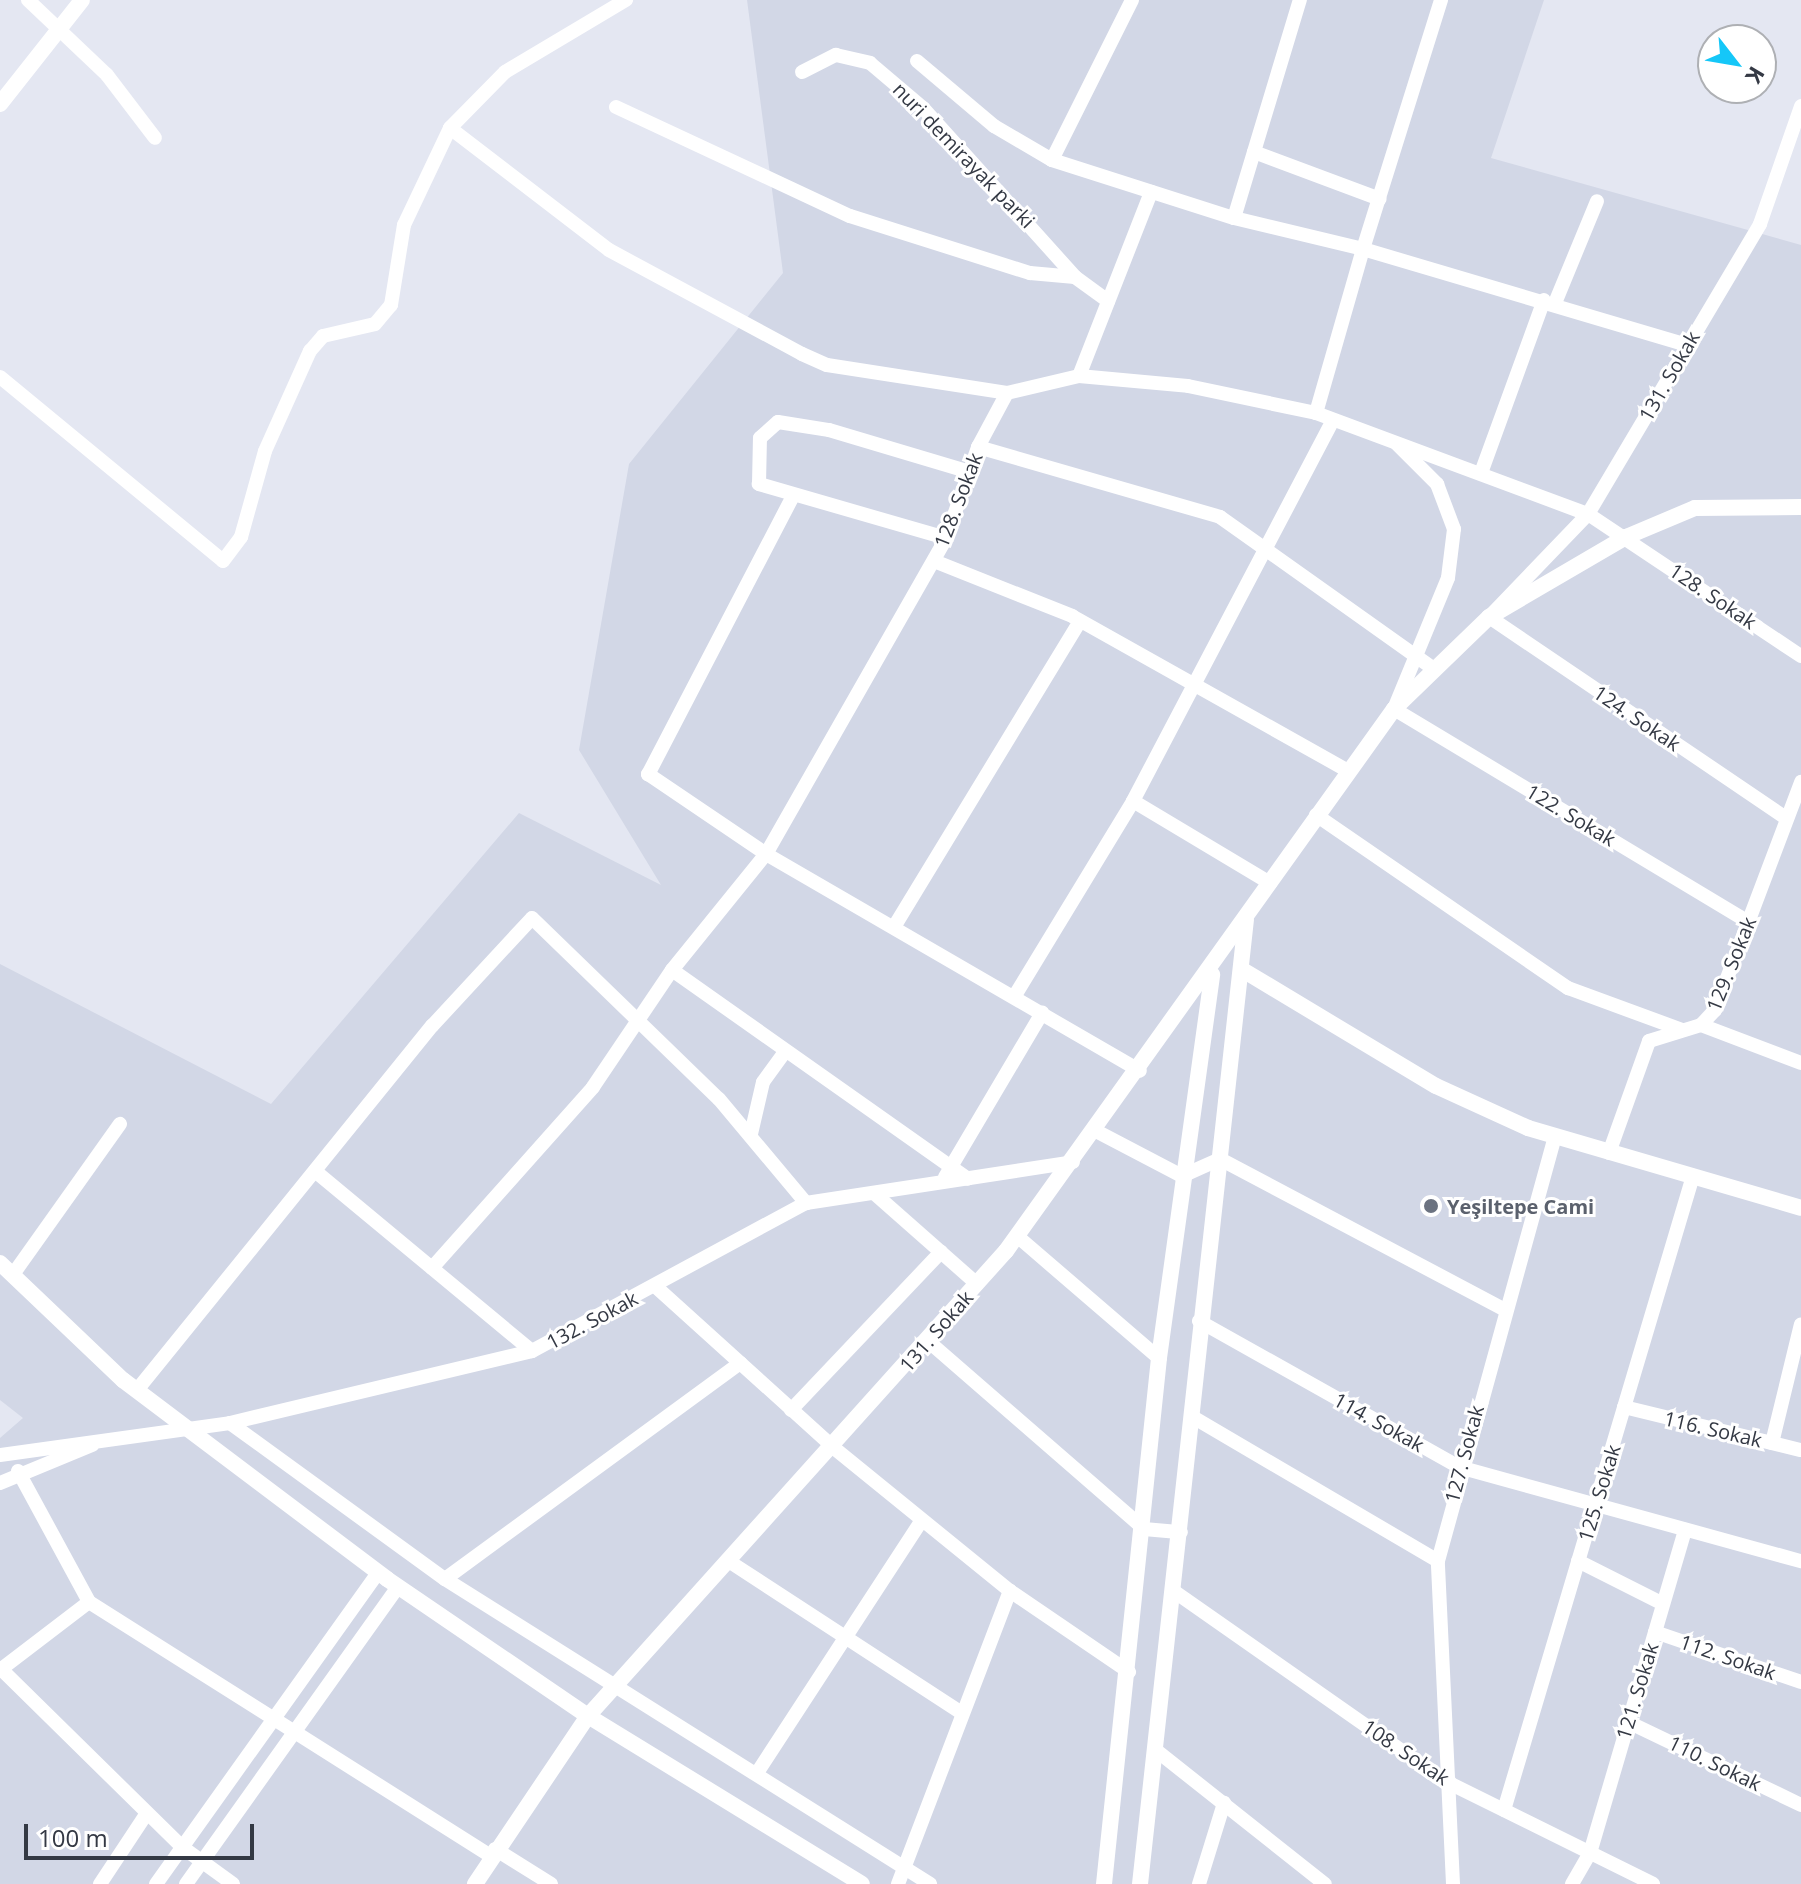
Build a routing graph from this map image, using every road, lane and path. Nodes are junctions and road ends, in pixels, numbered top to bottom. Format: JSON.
{"nodes":[{"id":1,"x":28,"y":0,"type":"edge"},
{"id":2,"x":82,"y":0,"type":"edge"},
{"id":3,"x":626,"y":0,"type":"edge"},
{"id":4,"x":1132,"y":0,"type":"edge"},
{"id":5,"x":1300,"y":0,"type":"edge"},
{"id":6,"x":1441,"y":0,"type":"edge"},
{"id":7,"x":55,"y":28,"type":"junction"},
{"id":8,"x":917,"y":61,"type":"dead end"},
{"id":9,"x":802,"y":72,"type":"dead end"},
{"id":10,"x":0,"y":104,"type":"edge"},
{"id":11,"x":1801,"y":106,"type":"edge"},
{"id":12,"x":616,"y":107,"type":"dead end"},
{"id":13,"x":450,"y":128,"type":"junction"},
{"id":14,"x":155,"y":138,"type":"dead end"},
{"id":15,"x":1254,"y":152,"type":"junction"},
{"id":16,"x":1052,"y":160,"type":"junction"},
{"id":17,"x":1151,"y":192,"type":"junction"},
{"id":18,"x":1380,"y":199,"type":"junction"},
{"id":19,"x":1597,"y":201,"type":"dead end"},
{"id":20,"x":1234,"y":218,"type":"junction"},
{"id":21,"x":1363,"y":249,"type":"junction"},
{"id":22,"x":1075,"y":277,"type":"junction"},
{"id":23,"x":1108,"y":301,"type":"junction"},
{"id":24,"x":1550,"y":302,"type":"junction"},
{"id":25,"x":1687,"y":345,"type":"junction"},
{"id":26,"x":1079,"y":376,"type":"junction"},
{"id":27,"x":0,"y":377,"type":"edge"},
{"id":28,"x":1007,"y":393,"type":"junction"},
{"id":29,"x":1316,"y":413,"type":"junction"},
{"id":30,"x":1333,"y":420,"type":"junction"},
{"id":31,"x":1394,"y":441,"type":"junction"},
{"id":32,"x":978,"y":447,"type":"junction"},
{"id":33,"x":970,"y":472,"type":"junction"},
{"id":34,"x":1481,"y":473,"type":"junction"},
{"id":35,"x":793,"y":496,"type":"junction"},
{"id":36,"x":1801,"y":507,"type":"edge"},
{"id":37,"x":1588,"y":514,"type":"junction"},
{"id":38,"x":1626,"y":537,"type":"junction"},
{"id":39,"x":946,"y":538,"type":"junction"},
{"id":40,"x":1265,"y":548,"type":"junction"},
{"id":41,"x":934,"y":561,"type":"junction"},
{"id":42,"x":1489,"y":617,"type":"junction"},
{"id":43,"x":1080,"y":621,"type":"junction"},
{"id":44,"x":1416,"y":656,"type":"junction"},
{"id":45,"x":1801,"y":656,"type":"edge"},
{"id":46,"x":1434,"y":669,"type":"junction"},
{"id":47,"x":1195,"y":684,"type":"junction"},
{"id":48,"x":1394,"y":709,"type":"junction"},
{"id":49,"x":1348,"y":771,"type":"junction"},
{"id":50,"x":1801,"y":782,"type":"edge"},
{"id":51,"x":1133,"y":801,"type":"junction"},
{"id":52,"x":1316,"y":815,"type":"junction"},
{"id":53,"x":1786,"y":818,"type":"junction"},
{"id":54,"x":766,"y":854,"type":"junction"},
{"id":55,"x":1270,"y":883,"type":"junction"},
{"id":56,"x":1247,"y":916,"type":"junction"},
{"id":57,"x":1748,"y":922,"type":"junction"},
{"id":58,"x":894,"y":927,"type":"junction"},
{"id":59,"x":1212,"y":969,"type":"junction"},
{"id":60,"x":1241,"y":969,"type":"junction"},
{"id":61,"x":672,"y":970,"type":"junction"},
{"id":62,"x":1014,"y":997,"type":"junction"},
{"id":63,"x":1042,"y":1013,"type":"junction"},
{"id":64,"x":640,"y":1017,"type":"junction"},
{"id":65,"x":1701,"y":1025,"type":"junction"},
{"id":66,"x":1683,"y":1030,"type":"junction"},
{"id":67,"x":783,"y":1054,"type":"junction"},
{"id":68,"x":1801,"y":1063,"type":"edge"},
{"id":69,"x":1140,"y":1071,"type":"junction"},
{"id":70,"x":120,"y":1124,"type":"dead end"},
{"id":71,"x":1096,"y":1131,"type":"junction"},
{"id":72,"x":751,"y":1134,"type":"junction"},
{"id":73,"x":1555,"y":1137,"type":"junction"},
{"id":74,"x":1609,"y":1153,"type":"junction"},
{"id":75,"x":1220,"y":1159,"type":"junction"},
{"id":76,"x":1073,"y":1162,"type":"junction"},
{"id":77,"x":949,"y":1170,"type":"junction"},
{"id":78,"x":315,"y":1171,"type":"junction"},
{"id":79,"x":1182,"y":1176,"type":"junction"},
{"id":80,"x":1693,"y":1176,"type":"junction"},
{"id":81,"x":968,"y":1180,"type":"junction"},
{"id":82,"x":941,"y":1184,"type":"junction"},
{"id":83,"x":875,"y":1194,"type":"junction"},
{"id":84,"x":806,"y":1203,"type":"junction"},
{"id":85,"x":1801,"y":1208,"type":"edge"},
{"id":86,"x":1017,"y":1236,"type":"junction"},
{"id":87,"x":941,"y":1252,"type":"junction"},
{"id":88,"x":7,"y":1268,"type":"edge"},
{"id":89,"x":432,"y":1268,"type":"junction"},
{"id":90,"x":977,"y":1284,"type":"junction"},
{"id":91,"x":655,"y":1286,"type":"junction"},
{"id":92,"x":1505,"y":1310,"type":"junction"},
{"id":93,"x":1199,"y":1321,"type":"junction"},
{"id":94,"x":1801,"y":1324,"type":"edge"},
{"id":95,"x":928,"y":1341,"type":"junction"},
{"id":96,"x":532,"y":1351,"type":"junction"},
{"id":97,"x":1159,"y":1358,"type":"junction"},
{"id":98,"x":740,"y":1363,"type":"junction"},
{"id":99,"x":137,"y":1390,"type":"junction"},
{"id":100,"x":1624,"y":1407,"type":"junction"},
{"id":101,"x":791,"y":1410,"type":"junction"},
{"id":102,"x":1191,"y":1416,"type":"junction"},
{"id":103,"x":230,"y":1423,"type":"junction"},
{"id":104,"x":183,"y":1425,"type":"junction"},
{"id":105,"x":141,"y":1431,"type":"junction"},
{"id":106,"x":1772,"y":1443,"type":"junction"},
{"id":107,"x":834,"y":1448,"type":"junction"},
{"id":108,"x":1801,"y":1450,"type":"edge"},
{"id":109,"x":0,"y":1455,"type":"edge"},
{"id":110,"x":1459,"y":1467,"type":"junction"},
{"id":111,"x":18,"y":1471,"type":"junction"},
{"id":112,"x":0,"y":1483,"type":"edge"},
{"id":113,"x":1595,"y":1505,"type":"junction"},
{"id":114,"x":922,"y":1520,"type":"junction"},
{"id":115,"x":1144,"y":1529,"type":"junction"},
{"id":116,"x":1685,"y":1530,"type":"junction"},
{"id":117,"x":1181,"y":1532,"type":"junction"},
{"id":118,"x":1438,"y":1561,"type":"junction"},
{"id":119,"x":1578,"y":1561,"type":"junction"},
{"id":120,"x":1801,"y":1561,"type":"edge"},
{"id":121,"x":730,"y":1562,"type":"junction"},
{"id":122,"x":378,"y":1573,"type":"junction"},
{"id":123,"x":445,"y":1579,"type":"junction"},
{"id":124,"x":398,"y":1587,"type":"junction"},
{"id":125,"x":1010,"y":1591,"type":"junction"},
{"id":126,"x":1175,"y":1592,"type":"junction"},
{"id":127,"x":89,"y":1602,"type":"junction"},
{"id":128,"x":1663,"y":1604,"type":"junction"},
{"id":129,"x":1655,"y":1632,"type":"junction"},
{"id":130,"x":846,"y":1639,"type":"junction"},
{"id":131,"x":0,"y":1670,"type":"edge"},
{"id":132,"x":1129,"y":1672,"type":"junction"},
{"id":133,"x":1801,"y":1682,"type":"edge"},
{"id":134,"x":613,"y":1688,"type":"junction"},
{"id":135,"x":960,"y":1712,"type":"junction"},
{"id":136,"x":275,"y":1716,"type":"junction"},
{"id":137,"x":588,"y":1716,"type":"junction"},
{"id":138,"x":1628,"y":1722,"type":"junction"},
{"id":139,"x":296,"y":1730,"type":"junction"},
{"id":140,"x":1157,"y":1751,"type":"junction"},
{"id":141,"x":757,"y":1773,"type":"junction"},
{"id":142,"x":1445,"y":1781,"type":"junction"},
{"id":143,"x":1224,"y":1803,"type":"junction"},
{"id":144,"x":1801,"y":1805,"type":"edge"},
{"id":145,"x":1504,"y":1810,"type":"junction"},
{"id":146,"x":147,"y":1813,"type":"junction"},
{"id":147,"x":182,"y":1847,"type":"junction"},
{"id":148,"x":493,"y":1853,"type":"junction"},
{"id":149,"x":1590,"y":1853,"type":"junction"},
{"id":150,"x":202,"y":1861,"type":"junction"},
{"id":151,"x":903,"y":1866,"type":"junction"},
{"id":152,"x":100,"y":1884,"type":"edge"},
{"id":153,"x":156,"y":1884,"type":"edge"},
{"id":154,"x":186,"y":1884,"type":"edge"},
{"id":155,"x":233,"y":1884,"type":"edge"},
{"id":156,"x":475,"y":1884,"type":"edge"},
{"id":157,"x":551,"y":1884,"type":"edge"},
{"id":158,"x":862,"y":1884,"type":"edge"},
{"id":159,"x":898,"y":1884,"type":"edge"},
{"id":160,"x":930,"y":1884,"type":"edge"},
{"id":161,"x":1104,"y":1884,"type":"edge"},
{"id":162,"x":1140,"y":1884,"type":"edge"},
{"id":163,"x":1199,"y":1884,"type":"edge"},
{"id":164,"x":1325,"y":1884,"type":"edge"},
{"id":165,"x":1453,"y":1884,"type":"edge"},
{"id":166,"x":1572,"y":1884,"type":"edge"},
{"id":167,"x":1653,"y":1884,"type":"edge"}],
"edges":[{"from":1,"to":7,"type":"street"},
{"from":2,"to":7,"type":"street"},
{"from":3,"to":13,"type":"street"},
{"from":4,"to":16,"type":"street"},
{"from":5,"to":15,"type":"street"},
{"from":6,"to":18,"type":"street"},
{"from":7,"to":10,"type":"street"},
{"from":7,"to":14,"type":"street"},
{"from":8,"to":16,"type":"street"},
{"from":9,"to":22,"type":"street","name":"nuri demirayak parki"},
{"from":11,"to":25,"type":"street","name":"131. Sokak"},
{"from":12,"to":22,"type":"street"},
{"from":13,"to":27,"type":"street"},
{"from":13,"to":28,"type":"street"},
{"from":15,"to":18,"type":"street"},
{"from":15,"to":20,"type":"street"},
{"from":16,"to":17,"type":"street"},
{"from":17,"to":20,"type":"street"},
{"from":17,"to":23,"type":"street"},
{"from":18,"to":21,"type":"street"},
{"from":19,"to":24,"type":"street"},
{"from":20,"to":21,"type":"street"},
{"from":21,"to":24,"type":"street"},
{"from":21,"to":29,"type":"street"},
{"from":22,"to":23,"type":"street","name":"nuri demirayak parki"},
{"from":23,"to":26,"type":"street"},
{"from":24,"to":25,"type":"street"},
{"from":24,"to":34,"type":"street"},
{"from":25,"to":37,"type":"street","name":"131. Sokak"},
{"from":26,"to":28,"type":"street"},
{"from":26,"to":29,"type":"street"},
{"from":28,"to":32,"type":"street","name":"128. Sokak"},
{"from":29,"to":30,"type":"street"},
{"from":30,"to":31,"type":"street"},
{"from":30,"to":40,"type":"street"},
{"from":31,"to":34,"type":"street"},
{"from":31,"to":44,"type":"street"},
{"from":32,"to":33,"type":"street","name":"128. Sokak"},
{"from":32,"to":40,"type":"street"},
{"from":33,"to":35,"type":"street"},
{"from":33,"to":39,"type":"street","name":"128. Sokak"},
{"from":34,"to":37,"type":"street","name":"128. Sokak"},
{"from":35,"to":39,"type":"street"},
{"from":35,"to":54,"type":"street"},
{"from":36,"to":38,"type":"street","name":"131. Sokak"},
{"from":37,"to":38,"type":"street","name":"128. Sokak"},
{"from":37,"to":42,"type":"street","name":"131. Sokak"},
{"from":38,"to":42,"type":"street","name":"131. Sokak"},
{"from":38,"to":45,"type":"street","name":"128. Sokak"},
{"from":39,"to":41,"type":"street","name":"128. Sokak"},
{"from":40,"to":44,"type":"street"},
{"from":40,"to":47,"type":"street"},
{"from":41,"to":43,"type":"street"},
{"from":41,"to":54,"type":"street","name":"128. Sokak"},
{"from":42,"to":46,"type":"street","name":"131. Sokak"},
{"from":42,"to":53,"type":"street","name":"124. Sokak"},
{"from":43,"to":47,"type":"street"},
{"from":43,"to":58,"type":"street"},
{"from":44,"to":46,"type":"street"},
{"from":44,"to":48,"type":"street"},
{"from":46,"to":48,"type":"street","name":"131. Sokak"},
{"from":47,"to":49,"type":"street"},
{"from":47,"to":51,"type":"street"},
{"from":48,"to":49,"type":"street","name":"131. Sokak"},
{"from":48,"to":57,"type":"street","name":"122. Sokak"},
{"from":49,"to":52,"type":"street","name":"131. Sokak"},
{"from":50,"to":53,"type":"street","name":"129. Sokak"},
{"from":51,"to":55,"type":"street"},
{"from":51,"to":62,"type":"street"},
{"from":52,"to":55,"type":"street","name":"131. Sokak"},
{"from":52,"to":66,"type":"street"},
{"from":53,"to":57,"type":"street","name":"129. Sokak"},
{"from":54,"to":58,"type":"street"},
{"from":54,"to":61,"type":"street","name":"128. Sokak"},
{"from":55,"to":56,"type":"street","name":"131. Sokak"},
{"from":56,"to":59,"type":"street","name":"131. Sokak"},
{"from":56,"to":60,"type":"street"},
{"from":57,"to":65,"type":"street","name":"129. Sokak"},
{"from":58,"to":62,"type":"street"},
{"from":59,"to":69,"type":"street","name":"131. Sokak"},
{"from":59,"to":79,"type":"street"},
{"from":60,"to":73,"type":"street"},
{"from":60,"to":75,"type":"street"},
{"from":61,"to":64,"type":"street","name":"128. Sokak"},
{"from":61,"to":67,"type":"street"},
{"from":62,"to":63,"type":"street"},
{"from":63,"to":69,"type":"street"},
{"from":63,"to":77,"type":"street"},
{"from":64,"to":72,"type":"street"},
{"from":64,"to":78,"type":"street"},
{"from":64,"to":89,"type":"street","name":"128. Sokak"},
{"from":65,"to":66,"type":"street","name":"129. Sokak"},
{"from":65,"to":68,"type":"street"},
{"from":66,"to":74,"type":"street","name":"129. Sokak"},
{"from":67,"to":72,"type":"street"},
{"from":67,"to":77,"type":"street"},
{"from":69,"to":71,"type":"street","name":"131. Sokak"},
{"from":70,"to":88,"type":"street"},
{"from":71,"to":76,"type":"street","name":"131. Sokak"},
{"from":71,"to":79,"type":"street"},
{"from":72,"to":84,"type":"street"},
{"from":73,"to":74,"type":"street"},
{"from":73,"to":92,"type":"street","name":"127. Sokak"},
{"from":74,"to":80,"type":"street"},
{"from":75,"to":79,"type":"street"},
{"from":75,"to":92,"type":"street"},
{"from":75,"to":93,"type":"street"},
{"from":76,"to":81,"type":"street","name":"132. Sokak"},
{"from":76,"to":86,"type":"street","name":"131. Sokak"},
{"from":77,"to":81,"type":"street"},
{"from":77,"to":82,"type":"street"},
{"from":78,"to":89,"type":"street"},
{"from":78,"to":99,"type":"street"},
{"from":79,"to":97,"type":"street"},
{"from":80,"to":85,"type":"street"},
{"from":80,"to":100,"type":"street","name":"125. Sokak"},
{"from":81,"to":82,"type":"street","name":"132. Sokak"},
{"from":82,"to":83,"type":"street","name":"132. Sokak"},
{"from":83,"to":84,"type":"street","name":"132. Sokak"},
{"from":83,"to":87,"type":"street"},
{"from":84,"to":91,"type":"street","name":"132. Sokak"},
{"from":86,"to":90,"type":"street","name":"131. Sokak"},
{"from":86,"to":97,"type":"street"},
{"from":87,"to":90,"type":"street"},
{"from":87,"to":101,"type":"street"},
{"from":88,"to":99,"type":"street"},
{"from":89,"to":96,"type":"street"},
{"from":90,"to":95,"type":"street","name":"131. Sokak"},
{"from":91,"to":96,"type":"street","name":"132. Sokak"},
{"from":91,"to":98,"type":"street"},
{"from":92,"to":110,"type":"street","name":"127. Sokak"},
{"from":93,"to":102,"type":"street"},
{"from":93,"to":110,"type":"street","name":"114. Sokak"},
{"from":94,"to":106,"type":"street"},
{"from":95,"to":107,"type":"street","name":"131. Sokak"},
{"from":95,"to":115,"type":"street"},
{"from":96,"to":103,"type":"street","name":"132. Sokak"},
{"from":97,"to":115,"type":"street"},
{"from":98,"to":101,"type":"street"},
{"from":98,"to":123,"type":"street"},
{"from":99,"to":104,"type":"street"},
{"from":100,"to":106,"type":"street","name":"116. Sokak"},
{"from":100,"to":113,"type":"street","name":"125. Sokak"},
{"from":101,"to":107,"type":"street"},
{"from":102,"to":117,"type":"street"},
{"from":102,"to":118,"type":"street"},
{"from":103,"to":104,"type":"street","name":"132. Sokak"},
{"from":103,"to":123,"type":"street"},
{"from":104,"to":105,"type":"street","name":"132. Sokak"},
{"from":104,"to":122,"type":"street"},
{"from":105,"to":109,"type":"street","name":"132. Sokak"},
{"from":105,"to":111,"type":"street"},
{"from":106,"to":108,"type":"street","name":"116. Sokak"},
{"from":107,"to":114,"type":"street"},
{"from":107,"to":121,"type":"street","name":"131. Sokak"},
{"from":110,"to":113,"type":"street","name":"114. Sokak"},
{"from":110,"to":118,"type":"street","name":"127. Sokak"},
{"from":111,"to":112,"type":"street"},
{"from":111,"to":127,"type":"street"},
{"from":113,"to":116,"type":"street","name":"114. Sokak"},
{"from":113,"to":119,"type":"street","name":"125. Sokak"},
{"from":114,"to":125,"type":"street"},
{"from":114,"to":130,"type":"street"},
{"from":115,"to":117,"type":"street"},
{"from":115,"to":132,"type":"street"},
{"from":116,"to":120,"type":"street","name":"114. Sokak"},
{"from":116,"to":128,"type":"street","name":"121. Sokak"},
{"from":117,"to":126,"type":"street"},
{"from":118,"to":142,"type":"street","name":"127. Sokak"},
{"from":119,"to":128,"type":"street"},
{"from":119,"to":145,"type":"street","name":"125. Sokak"},
{"from":121,"to":130,"type":"street"},
{"from":121,"to":134,"type":"street","name":"131. Sokak"},
{"from":122,"to":124,"type":"street"},
{"from":122,"to":136,"type":"street"},
{"from":123,"to":134,"type":"street"},
{"from":124,"to":137,"type":"street"},
{"from":124,"to":139,"type":"street"},
{"from":125,"to":132,"type":"street"},
{"from":125,"to":135,"type":"street"},
{"from":126,"to":140,"type":"street"},
{"from":126,"to":142,"type":"street","name":"108. Sokak"},
{"from":127,"to":131,"type":"street"},
{"from":127,"to":136,"type":"street"},
{"from":128,"to":129,"type":"street","name":"121. Sokak"},
{"from":129,"to":133,"type":"street","name":"112. Sokak"},
{"from":129,"to":138,"type":"street","name":"121. Sokak"},
{"from":130,"to":135,"type":"street"},
{"from":130,"to":141,"type":"street"},
{"from":131,"to":146,"type":"street"},
{"from":132,"to":161,"type":"street"},
{"from":134,"to":137,"type":"street","name":"131. Sokak"},
{"from":134,"to":141,"type":"street"},
{"from":135,"to":151,"type":"street"},
{"from":136,"to":139,"type":"street"},
{"from":136,"to":147,"type":"street"},
{"from":137,"to":148,"type":"street","name":"131. Sokak"},
{"from":137,"to":158,"type":"street"},
{"from":138,"to":144,"type":"street","name":"110. Sokak"},
{"from":138,"to":149,"type":"street","name":"121. Sokak"},
{"from":139,"to":148,"type":"street"},
{"from":139,"to":150,"type":"street"},
{"from":140,"to":143,"type":"street"},
{"from":140,"to":162,"type":"street"},
{"from":141,"to":151,"type":"street"},
{"from":142,"to":145,"type":"street","name":"108. Sokak"},
{"from":142,"to":165,"type":"street","name":"127. Sokak"},
{"from":143,"to":163,"type":"street"},
{"from":143,"to":164,"type":"street"},
{"from":145,"to":149,"type":"street","name":"108. Sokak"},
{"from":146,"to":147,"type":"street"},
{"from":146,"to":152,"type":"street"},
{"from":147,"to":150,"type":"street"},
{"from":147,"to":153,"type":"street"},
{"from":148,"to":156,"type":"street","name":"131. Sokak"},
{"from":148,"to":157,"type":"street"},
{"from":149,"to":166,"type":"street","name":"121. Sokak"},
{"from":149,"to":167,"type":"street","name":"108. Sokak"},
{"from":150,"to":154,"type":"street"},
{"from":150,"to":155,"type":"street"},
{"from":151,"to":159,"type":"street"},
{"from":151,"to":160,"type":"street"}]}
